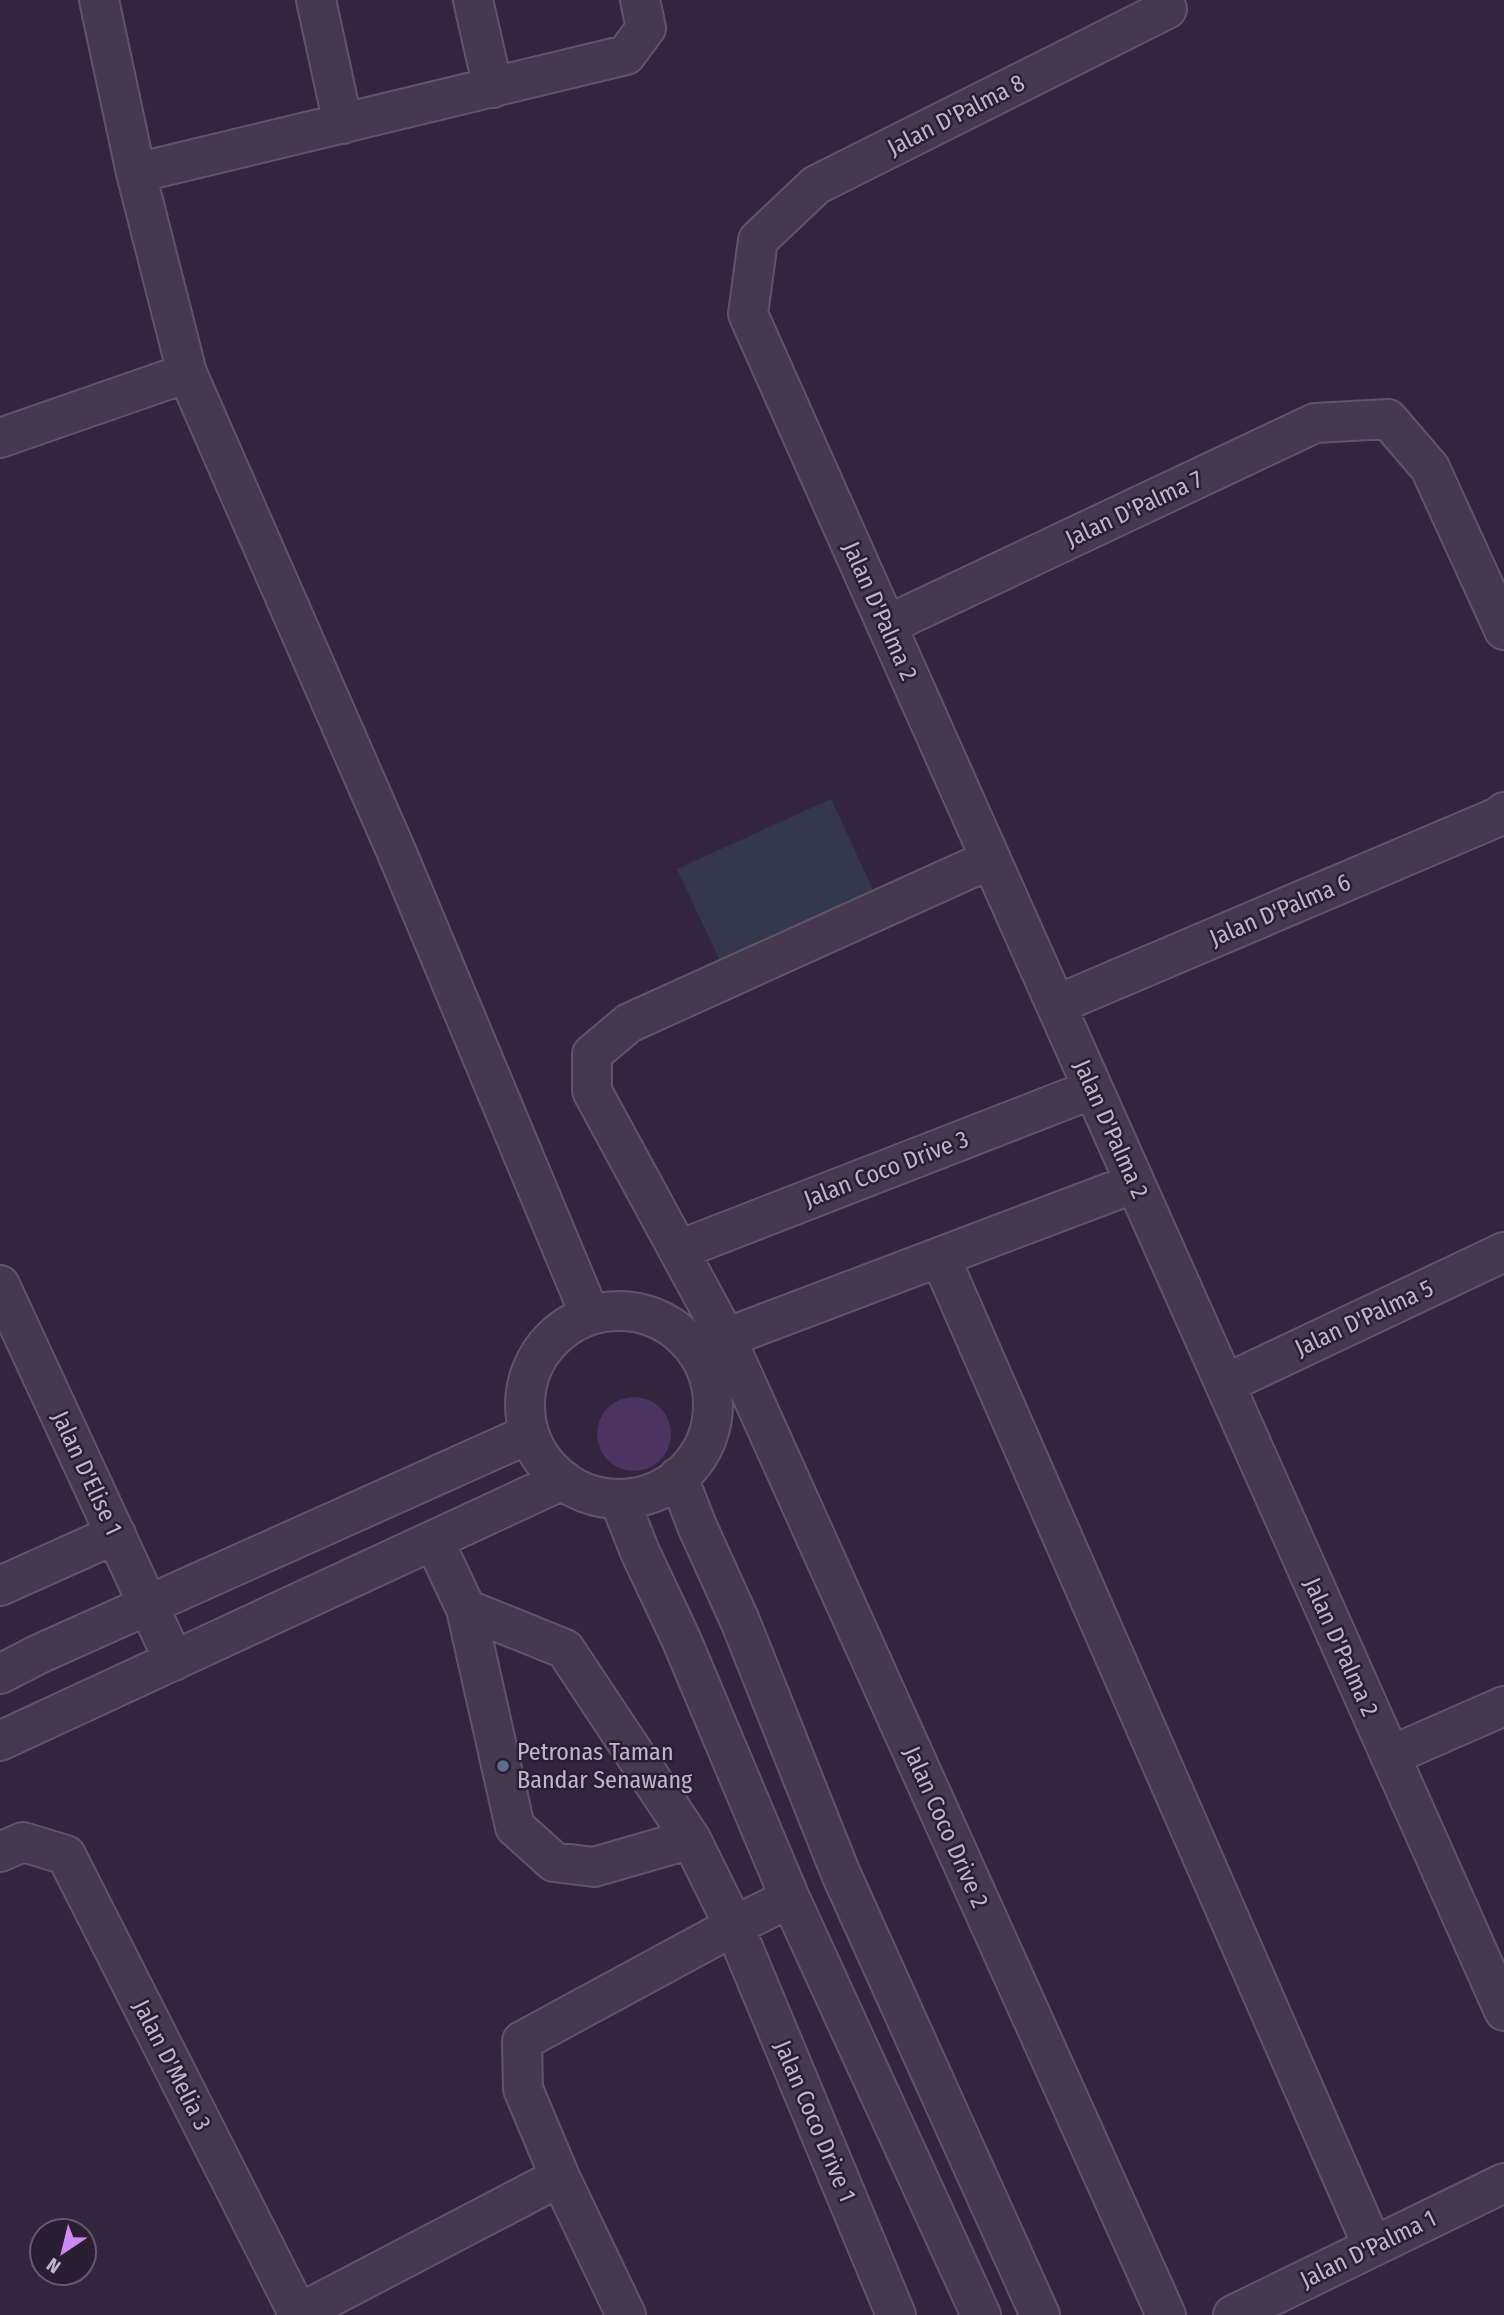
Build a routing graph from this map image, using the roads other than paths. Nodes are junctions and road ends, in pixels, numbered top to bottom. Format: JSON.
{"nodes":[{"id":1,"x":99,"y":0,"type":"edge"},
{"id":2,"x":316,"y":0,"type":"edge"},
{"id":3,"x":473,"y":0,"type":"edge"},
{"id":4,"x":640,"y":0,"type":"edge"},
{"id":5,"x":1167,"y":9,"type":"dead end"},
{"id":6,"x":493,"y":88,"type":"junction"},
{"id":7,"x":343,"y":124,"type":"junction"},
{"id":8,"x":136,"y":173,"type":"junction"},
{"id":9,"x":758,"y":240,"type":"joint"},
{"id":10,"x":187,"y":373,"type":"junction"},
{"id":11,"x":0,"y":438,"type":"edge"},
{"id":12,"x":887,"y":625,"type":"junction"},
{"id":13,"x":1504,"y":630,"type":"edge"},
{"id":14,"x":1504,"y":812,"type":"edge"},
{"id":15,"x":990,"y":859,"type":"junction"},
{"id":16,"x":1056,"y":1005,"type":"junction"},
{"id":17,"x":1093,"y":1089,"type":"junction"},
{"id":18,"x":1135,"y":1183,"type":"junction"},
{"id":19,"x":679,"y":1250,"type":"junction"},
{"id":20,"x":1504,"y":1252,"type":"edge"},
{"id":21,"x":940,"y":1256,"type":"junction"},
{"id":22,"x":0,"y":1285,"type":"edge"},
{"id":23,"x":590,"y":1315,"type":"junction"},
{"id":24,"x":711,"y":1344,"type":"junction"},
{"id":25,"x":1225,"y":1384,"type":"junction"},
{"id":26,"x":529,"y":1434,"type":"junction"},
{"id":27,"x":678,"y":1477,"type":"junction"},
{"id":28,"x":563,"y":1480,"type":"junction"},
{"id":29,"x":619,"y":1499,"type":"junction"},
{"id":30,"x":116,"y":1534,"type":"junction"},
{"id":31,"x":434,"y":1541,"type":"junction"},
{"id":32,"x":0,"y":1586,"type":"edge"},
{"id":33,"x":149,"y":1606,"type":"junction"},
{"id":34,"x":466,"y":1609,"type":"junction"},
{"id":35,"x":174,"y":1661,"type":"junction"},
{"id":36,"x":0,"y":1674,"type":"edge"},
{"id":37,"x":1504,"y":1706,"type":"edge"},
{"id":38,"x":0,"y":1741,"type":"edge"},
{"id":39,"x":1390,"y":1756,"type":"junction"},
{"id":40,"x":691,"y":1839,"type":"junction"},
{"id":41,"x":11,"y":1847,"type":"edge"},
{"id":42,"x":790,"y":1898,"type":"junction"},
{"id":43,"x":734,"y":1926,"type":"junction"},
{"id":44,"x":1504,"y":2011,"type":"edge"},
{"id":45,"x":560,"y":2177,"type":"junction"},
{"id":46,"x":1504,"y":2182,"type":"edge"},
{"id":47,"x":1373,"y":2247,"type":"junction"},
{"id":48,"x":297,"y":2315,"type":"edge"},
{"id":49,"x":626,"y":2315,"type":"edge"},
{"id":50,"x":896,"y":2315,"type":"edge"},
{"id":51,"x":981,"y":2315,"type":"edge"},
{"id":52,"x":1040,"y":2315,"type":"edge"},
{"id":53,"x":1166,"y":2315,"type":"edge"},
{"id":54,"x":1233,"y":2315,"type":"edge"}],
"edges":[{"from":1,"to":8,"type":"street"},
{"from":2,"to":7,"type":"street"},
{"from":3,"to":6,"type":"street"},
{"from":4,"to":6,"type":"street"},
{"from":5,"to":9,"type":"street","name":"Jalan D'Palma 8"},
{"from":6,"to":7,"type":"street"},
{"from":7,"to":8,"type":"street"},
{"from":8,"to":10,"type":"street"},
{"from":9,"to":12,"type":"street","name":"Jalan D'Palma 2"},
{"from":10,"to":11,"type":"street"},
{"from":10,"to":23,"type":"street"},
{"from":12,"to":13,"type":"street","name":"Jalan D'Palma 7"},
{"from":12,"to":15,"type":"street","name":"Jalan D'Palma 2"},
{"from":14,"to":16,"type":"street","name":"Jalan D'Palma 6"},
{"from":15,"to":16,"type":"street","name":"Jalan D'Palma 2"},
{"from":15,"to":19,"type":"street"},
{"from":16,"to":17,"type":"street","name":"Jalan D'Palma 2"},
{"from":17,"to":18,"type":"street","name":"Jalan D'Palma 2"},
{"from":17,"to":19,"type":"street","name":"Jalan Coco Drive 3"},
{"from":18,"to":21,"type":"street"},
{"from":18,"to":25,"type":"street","name":"Jalan D'Palma 2"},
{"from":19,"to":24,"type":"street"},
{"from":20,"to":25,"type":"street","name":"Jalan D'Palma 5"},
{"from":21,"to":24,"type":"street"},
{"from":21,"to":47,"type":"street"},
{"from":22,"to":30,"type":"street","name":"Jalan D'Elise 1"},
{"from":23,"to":24,"type":"street"},
{"from":23,"to":26,"type":"street"},
{"from":24,"to":27,"type":"street"},
{"from":24,"to":53,"type":"street","name":"Jalan Coco Drive 2"},
{"from":25,"to":39,"type":"street","name":"Jalan D'Palma 2"},
{"from":26,"to":28,"type":"street"},
{"from":26,"to":33,"type":"street"},
{"from":27,"to":29,"type":"street"},
{"from":27,"to":52,"type":"street"},
{"from":28,"to":29,"type":"street"},
{"from":28,"to":31,"type":"street"},
{"from":29,"to":42,"type":"street"},
{"from":30,"to":32,"type":"street"},
{"from":30,"to":33,"type":"street","name":"Jalan D'Elise 1"},
{"from":31,"to":34,"type":"street"},
{"from":31,"to":35,"type":"street"},
{"from":33,"to":35,"type":"street","name":"Jalan D'Elise 1"},
{"from":33,"to":36,"type":"street"},
{"from":34,"to":40,"type":"street","name":"Jalan Coco Drive 1"},
{"from":34,"to":40,"type":"street"},
{"from":35,"to":38,"type":"street"},
{"from":37,"to":39,"type":"street"},
{"from":39,"to":44,"type":"street","name":"Jalan D'Palma 2"},
{"from":40,"to":43,"type":"street","name":"Jalan Coco Drive 1"},
{"from":41,"to":48,"type":"street","name":"Jalan D'Melia 3"},
{"from":42,"to":43,"type":"street"},
{"from":42,"to":51,"type":"street"},
{"from":43,"to":45,"type":"street"},
{"from":43,"to":50,"type":"street","name":"Jalan Coco Drive 1"},
{"from":45,"to":48,"type":"street"},
{"from":45,"to":49,"type":"street"},
{"from":46,"to":47,"type":"street","name":"Jalan D'Palma 1"},
{"from":47,"to":54,"type":"street","name":"Jalan D'Palma 1"}]}
